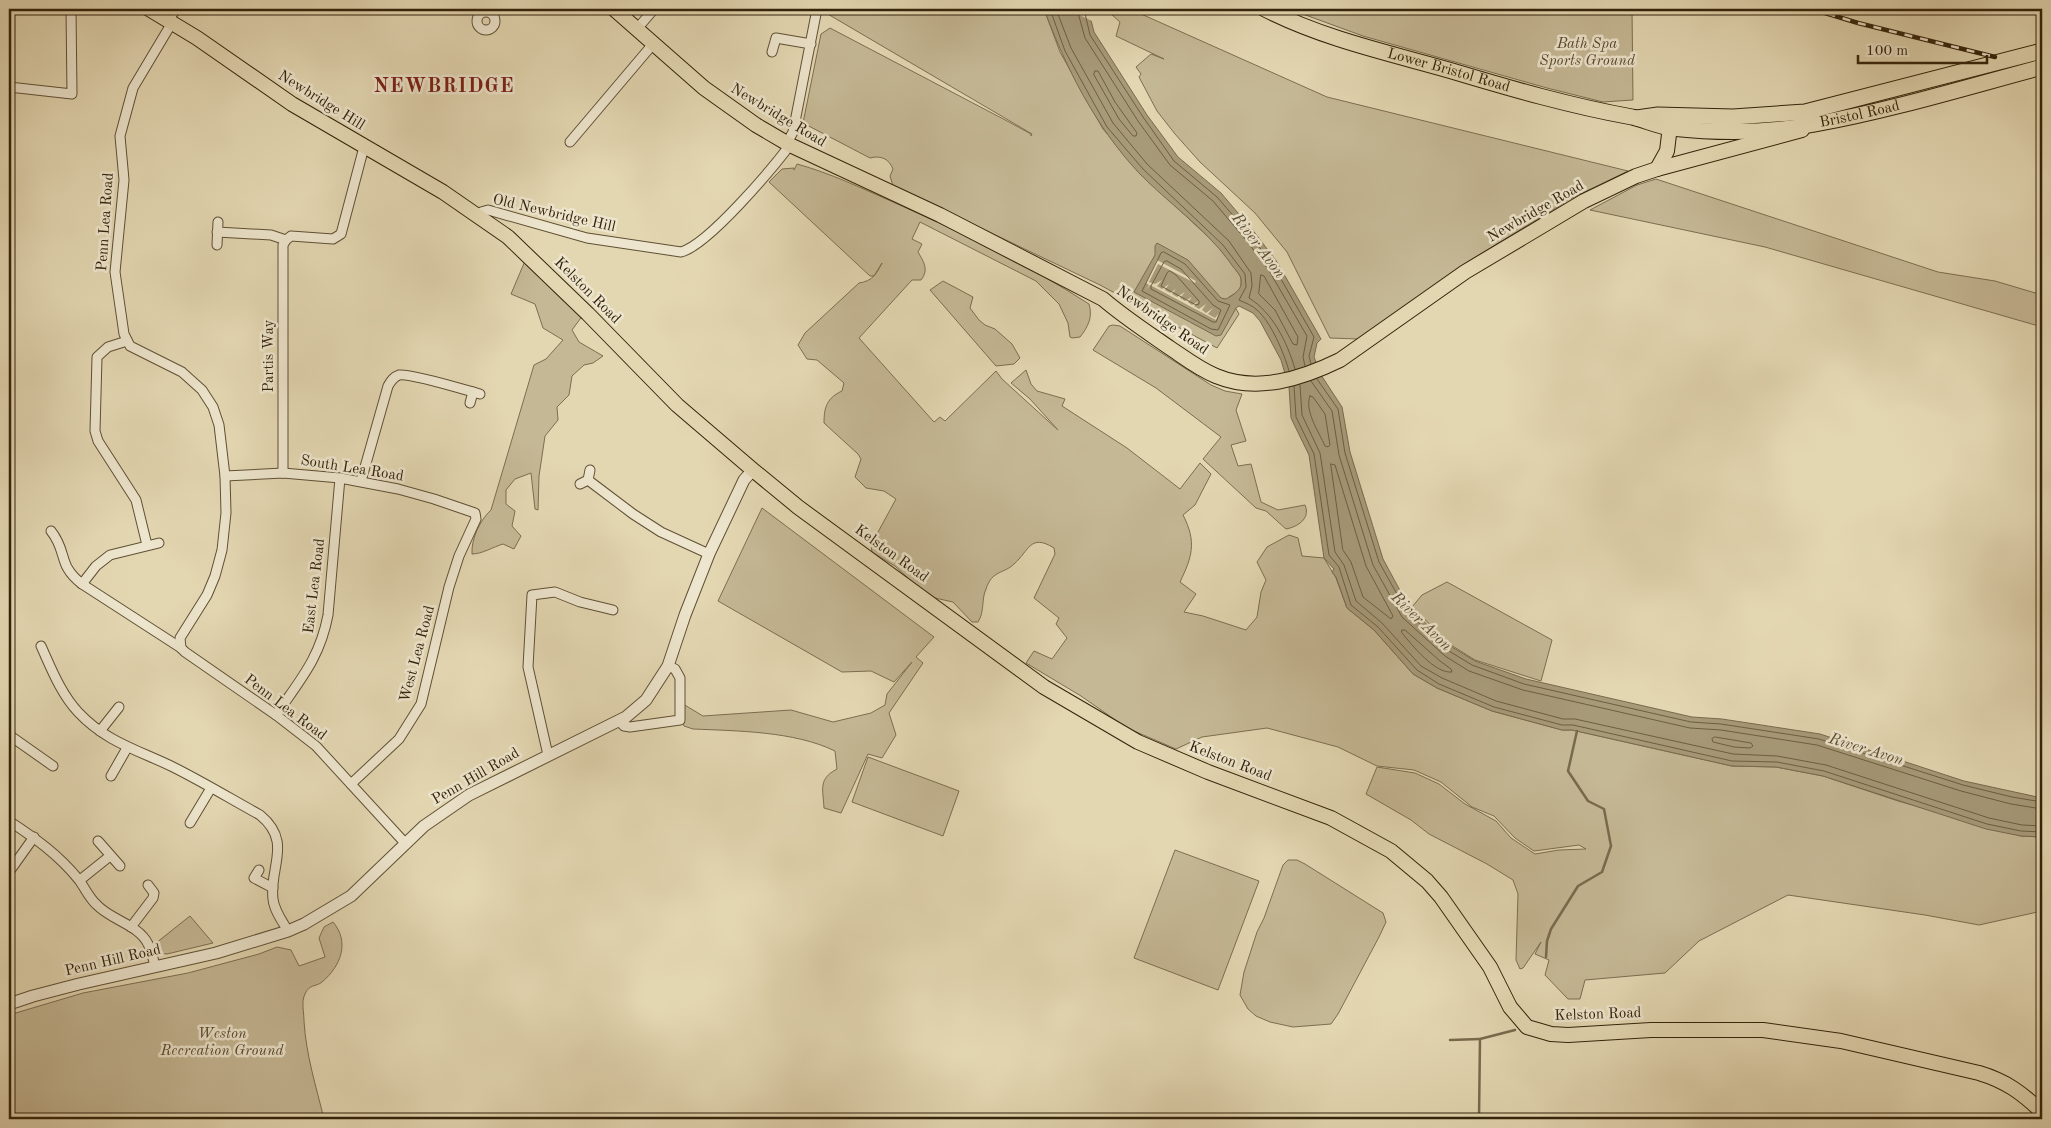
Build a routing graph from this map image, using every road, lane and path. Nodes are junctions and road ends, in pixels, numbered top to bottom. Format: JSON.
{"nodes":[{"id":1,"x":71,"y":9,"type":"edge"},
{"id":2,"x":149,"y":9,"type":"edge"},
{"id":3,"x":614,"y":9,"type":"edge"},
{"id":4,"x":654,"y":9,"type":"edge"},
{"id":5,"x":817,"y":9,"type":"edge"},
{"id":6,"x":1265,"y":9,"type":"edge"},
{"id":7,"x":173,"y":16,"type":"edge"},
{"id":8,"x":636,"y":30,"type":"junction"},
{"id":9,"x":653,"y":44,"type":"junction"},
{"id":10,"x":811,"y":44,"type":"junction"},
{"id":11,"x":2042,"y":51,"type":"edge"},
{"id":12,"x":772,"y":52,"type":"dead end"},
{"id":13,"x":2042,"y":67,"type":"edge"},
{"id":14,"x":9,"y":87,"type":"edge"},
{"id":15,"x":1671,"y":121,"type":"junction"},
{"id":16,"x":1814,"y":125,"type":"junction"},
{"id":17,"x":570,"y":142,"type":"dead end"},
{"id":18,"x":788,"y":144,"type":"junction"},
{"id":19,"x":364,"y":147,"type":"junction"},
{"id":20,"x":1667,"y":151,"type":"junction"},
{"id":21,"x":1687,"y":160,"type":"junction"},
{"id":22,"x":1656,"y":169,"type":"junction"},
{"id":23,"x":479,"y":215,"type":"junction"},
{"id":24,"x":218,"y":222,"type":"dead end"},
{"id":25,"x":217,"y":232,"type":"junction"},
{"id":26,"x":286,"y":240,"type":"junction"},
{"id":27,"x":217,"y":245,"type":"dead end"},
{"id":28,"x":127,"y":341,"type":"junction"},
{"id":29,"x":470,"y":403,"type":"dead end"},
{"id":30,"x":590,"y":470,"type":"dead end"},
{"id":31,"x":753,"y":470,"type":"junction"},
{"id":32,"x":283,"y":473,"type":"junction"},
{"id":33,"x":225,"y":476,"type":"junction"},
{"id":34,"x":340,"y":478,"type":"junction"},
{"id":35,"x":361,"y":481,"type":"junction"},
{"id":36,"x":472,"y":511,"type":"joint"},
{"id":37,"x":51,"y":531,"type":"dead end"},
{"id":38,"x":159,"y":543,"type":"dead end"},
{"id":39,"x":147,"y":545,"type":"junction"},
{"id":40,"x":709,"y":554,"type":"junction"},
{"id":41,"x":82,"y":584,"type":"junction"},
{"id":42,"x":613,"y":610,"type":"dead end"},
{"id":43,"x":41,"y":646,"type":"dead end"},
{"id":44,"x":181,"y":648,"type":"junction"},
{"id":45,"x":668,"y":666,"type":"junction"},
{"id":46,"x":119,"y":707,"type":"dead end"},
{"id":47,"x":276,"y":714,"type":"junction"},
{"id":48,"x":619,"y":721,"type":"junction"},
{"id":49,"x":100,"y":732,"type":"junction"},
{"id":50,"x":9,"y":735,"type":"edge"},
{"id":51,"x":127,"y":748,"type":"junction"},
{"id":52,"x":548,"y":755,"type":"junction"},
{"id":53,"x":53,"y":766,"type":"dead end"},
{"id":54,"x":111,"y":776,"type":"dead end"},
{"id":55,"x":351,"y":784,"type":"junction"},
{"id":56,"x":211,"y":788,"type":"junction"},
{"id":57,"x":9,"y":821,"type":"edge"},
{"id":58,"x":190,"y":823,"type":"dead end"},
{"id":59,"x":34,"y":837,"type":"junction"},
{"id":60,"x":98,"y":841,"type":"dead end"},
{"id":61,"x":405,"y":843,"type":"junction"},
{"id":62,"x":110,"y":856,"type":"junction"},
{"id":63,"x":120,"y":866,"type":"dead end"},
{"id":64,"x":260,"y":870,"type":"dead end"},
{"id":65,"x":9,"y":872,"type":"edge"},
{"id":66,"x":80,"y":880,"type":"junction"},
{"id":67,"x":148,"y":886,"type":"dead end"},
{"id":68,"x":273,"y":888,"type":"junction"},
{"id":69,"x":130,"y":927,"type":"junction"},
{"id":70,"x":288,"y":931,"type":"junction"},
{"id":71,"x":155,"y":966,"type":"junction"},
{"id":72,"x":9,"y":1004,"type":"edge"},
{"id":73,"x":2042,"y":1112,"type":"edge"}],
"edges":[{"from":1,"to":14,"type":"street"},
{"from":2,"to":7,"type":"main road","name":"Newbridge Hill"},
{"from":3,"to":8,"type":"main road","name":"Newbridge Road"},
{"from":4,"to":8,"type":"street"},
{"from":5,"to":10,"type":"street","name":"Old Newbridge Hill"},
{"from":6,"to":15,"type":"highway","name":"Lower Bristol Road"},
{"from":7,"to":19,"type":"main road","name":"Newbridge Hill"},
{"from":7,"to":28,"type":"street","name":"Penn Lea Road"},
{"from":8,"to":9,"type":"main road","name":"Newbridge Road"},
{"from":9,"to":17,"type":"street"},
{"from":9,"to":18,"type":"main road","name":"Newbridge Road"},
{"from":10,"to":12,"type":"street"},
{"from":10,"to":18,"type":"street","name":"Old Newbridge Hill"},
{"from":11,"to":15,"type":"highway","name":"Bristol Road"},
{"from":13,"to":16,"type":"highway","name":"Bristol Road"},
{"from":15,"to":16,"type":"highway","name":"Bristol Road"},
{"from":15,"to":20,"type":"main road"},
{"from":16,"to":21,"type":"main road","name":"Newbridge Road"},
{"from":18,"to":22,"type":"main road","name":"Newbridge Road"},
{"from":18,"to":23,"type":"street","name":"Old Newbridge Hill"},
{"from":19,"to":23,"type":"main road","name":"Newbridge Hill"},
{"from":19,"to":26,"type":"street"},
{"from":20,"to":21,"type":"main road"},
{"from":20,"to":22,"type":"main road"},
{"from":21,"to":22,"type":"main road","name":"Newbridge Road"},
{"from":23,"to":31,"type":"main road","name":"Kelston Road"},
{"from":24,"to":25,"type":"street"},
{"from":25,"to":26,"type":"street"},
{"from":25,"to":27,"type":"street"},
{"from":26,"to":32,"type":"street","name":"Partis Way"},
{"from":28,"to":33,"type":"street"},
{"from":28,"to":39,"type":"street"},
{"from":29,"to":35,"type":"street"},
{"from":30,"to":40,"type":"street"},
{"from":31,"to":40,"type":"street","name":"Penn Hill Road"},
{"from":31,"to":73,"type":"main road","name":"Kelston Road"},
{"from":32,"to":33,"type":"street","name":"South Lea Road"},
{"from":32,"to":34,"type":"street","name":"South Lea Road"},
{"from":33,"to":44,"type":"street"},
{"from":34,"to":35,"type":"street","name":"South Lea Road"},
{"from":34,"to":47,"type":"street","name":"East Lea Road"},
{"from":35,"to":36,"type":"street","name":"South Lea Road"},
{"from":36,"to":55,"type":"street","name":"West Lea Road"},
{"from":37,"to":41,"type":"street","name":"Penn Lea Road"},
{"from":38,"to":39,"type":"street"},
{"from":39,"to":41,"type":"street"},
{"from":40,"to":45,"type":"street","name":"Penn Hill Road"},
{"from":41,"to":44,"type":"street","name":"Penn Lea Road"},
{"from":42,"to":52,"type":"street"},
{"from":43,"to":49,"type":"street"},
{"from":44,"to":47,"type":"street","name":"Penn Lea Road"},
{"from":45,"to":48,"type":"street","name":"Penn Hill Road"},
{"from":45,"to":48,"type":"street"},
{"from":46,"to":49,"type":"street"},
{"from":47,"to":55,"type":"street","name":"Penn Lea Road"},
{"from":48,"to":52,"type":"street","name":"Penn Hill Road"},
{"from":49,"to":51,"type":"street"},
{"from":50,"to":53,"type":"street"},
{"from":51,"to":54,"type":"street"},
{"from":51,"to":56,"type":"street"},
{"from":52,"to":61,"type":"street","name":"Penn Hill Road"},
{"from":55,"to":61,"type":"street","name":"Penn Lea Road"},
{"from":56,"to":58,"type":"street"},
{"from":56,"to":68,"type":"street"},
{"from":57,"to":59,"type":"street"},
{"from":59,"to":65,"type":"street"},
{"from":59,"to":66,"type":"street"},
{"from":60,"to":62,"type":"street"},
{"from":61,"to":70,"type":"street","name":"Penn Hill Road"},
{"from":62,"to":63,"type":"street"},
{"from":62,"to":66,"type":"street"},
{"from":64,"to":68,"type":"street"},
{"from":66,"to":69,"type":"street"},
{"from":67,"to":69,"type":"street"},
{"from":68,"to":70,"type":"street"},
{"from":69,"to":71,"type":"street"},
{"from":70,"to":71,"type":"street","name":"Penn Hill Road"},
{"from":71,"to":72,"type":"street","name":"Penn Hill Road"}]}
